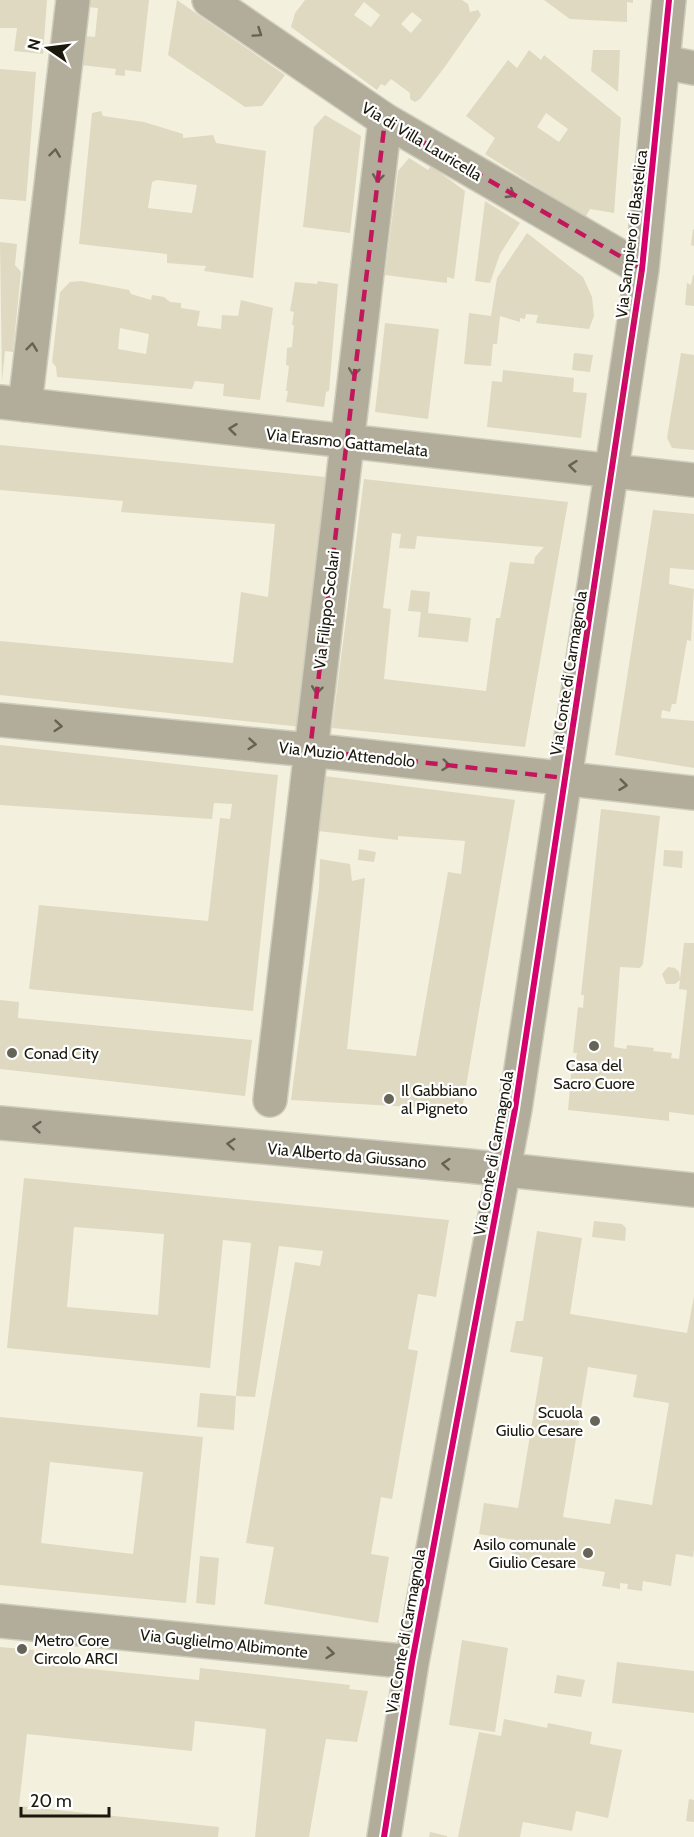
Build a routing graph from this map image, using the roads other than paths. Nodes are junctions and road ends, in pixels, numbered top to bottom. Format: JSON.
{"nodes":[{"id":1,"x":73,"y":0,"type":"edge"},
{"id":2,"x":209,"y":0,"type":"edge"},
{"id":3,"x":669,"y":0,"type":"edge"},
{"id":4,"x":679,"y":65,"type":"edge"},
{"id":5,"x":385,"y":120,"type":"junction"},
{"id":6,"x":642,"y":269,"type":"junction"},
{"id":7,"x":12,"y":404,"type":"edge"},
{"id":8,"x":346,"y":442,"type":"junction"},
{"id":9,"x":614,"y":471,"type":"junction"},
{"id":10,"x":694,"y":480,"type":"edge"},
{"id":11,"x":0,"y":720,"type":"edge"},
{"id":12,"x":310,"y":750,"type":"junction"},
{"id":13,"x":565,"y":778,"type":"junction"},
{"id":14,"x":694,"y":793,"type":"edge"},
{"id":15,"x":270,"y":1100,"type":"dead end"},
{"id":16,"x":0,"y":1123,"type":"edge"},
{"id":17,"x":505,"y":1170,"type":"junction"},
{"id":18,"x":694,"y":1190,"type":"edge"},
{"id":19,"x":0,"y":1621,"type":"edge"},
{"id":20,"x":412,"y":1662,"type":"junction"},
{"id":21,"x":384,"y":1837,"type":"edge"}],
"edges":[{"from":7,"to":1,"type":"street","one_way":true},
{"from":2,"to":5,"type":"street","name":"Via di Villa Lauricella","one_way":true},
{"from":3,"to":4,"type":"street","name":"Via Sampiero di Bastelica"},
{"from":4,"to":6,"type":"street","name":"Via Sampiero di Bastelica"},
{"from":5,"to":6,"type":"street","name":"Via di Villa Lauricella","one_way":true},
{"from":5,"to":8,"type":"street","name":"Via Filippo Scolari","one_way":true},
{"from":6,"to":9,"type":"street","name":"Via Sampiero di Bastelica"},
{"from":8,"to":7,"type":"street","name":"Via Erasmo Gattamelata","one_way":true},
{"from":9,"to":8,"type":"street","name":"Via Erasmo Gattamelata","one_way":true},
{"from":8,"to":12,"type":"street","name":"Via Filippo Scolari","one_way":true},
{"from":9,"to":10,"type":"street","name":"Via Erasmo Gattamelata"},
{"from":9,"to":13,"type":"street","name":"Via Conte di Carmagnola"},
{"from":11,"to":12,"type":"street","name":"Via Muzio Attendolo","one_way":true},
{"from":12,"to":13,"type":"street","name":"Via Muzio Attendolo","one_way":true},
{"from":12,"to":15,"type":"street","name":"Via Filippo Scolari"},
{"from":13,"to":14,"type":"street","name":"Via Muzio Attendolo","one_way":true},
{"from":13,"to":17,"type":"street","name":"Via Conte di Carmagnola"},
{"from":17,"to":16,"type":"street","name":"Via Alberto da Giussano","one_way":true},
{"from":17,"to":18,"type":"street","name":"Via Alberto da Giussano"},
{"from":17,"to":20,"type":"street","name":"Via Conte di Carmagnola"},
{"from":19,"to":20,"type":"street","name":"Via Guglielmo Albimonte","one_way":true},
{"from":20,"to":21,"type":"street","name":"Via Conte di Carmagnola"}]}
